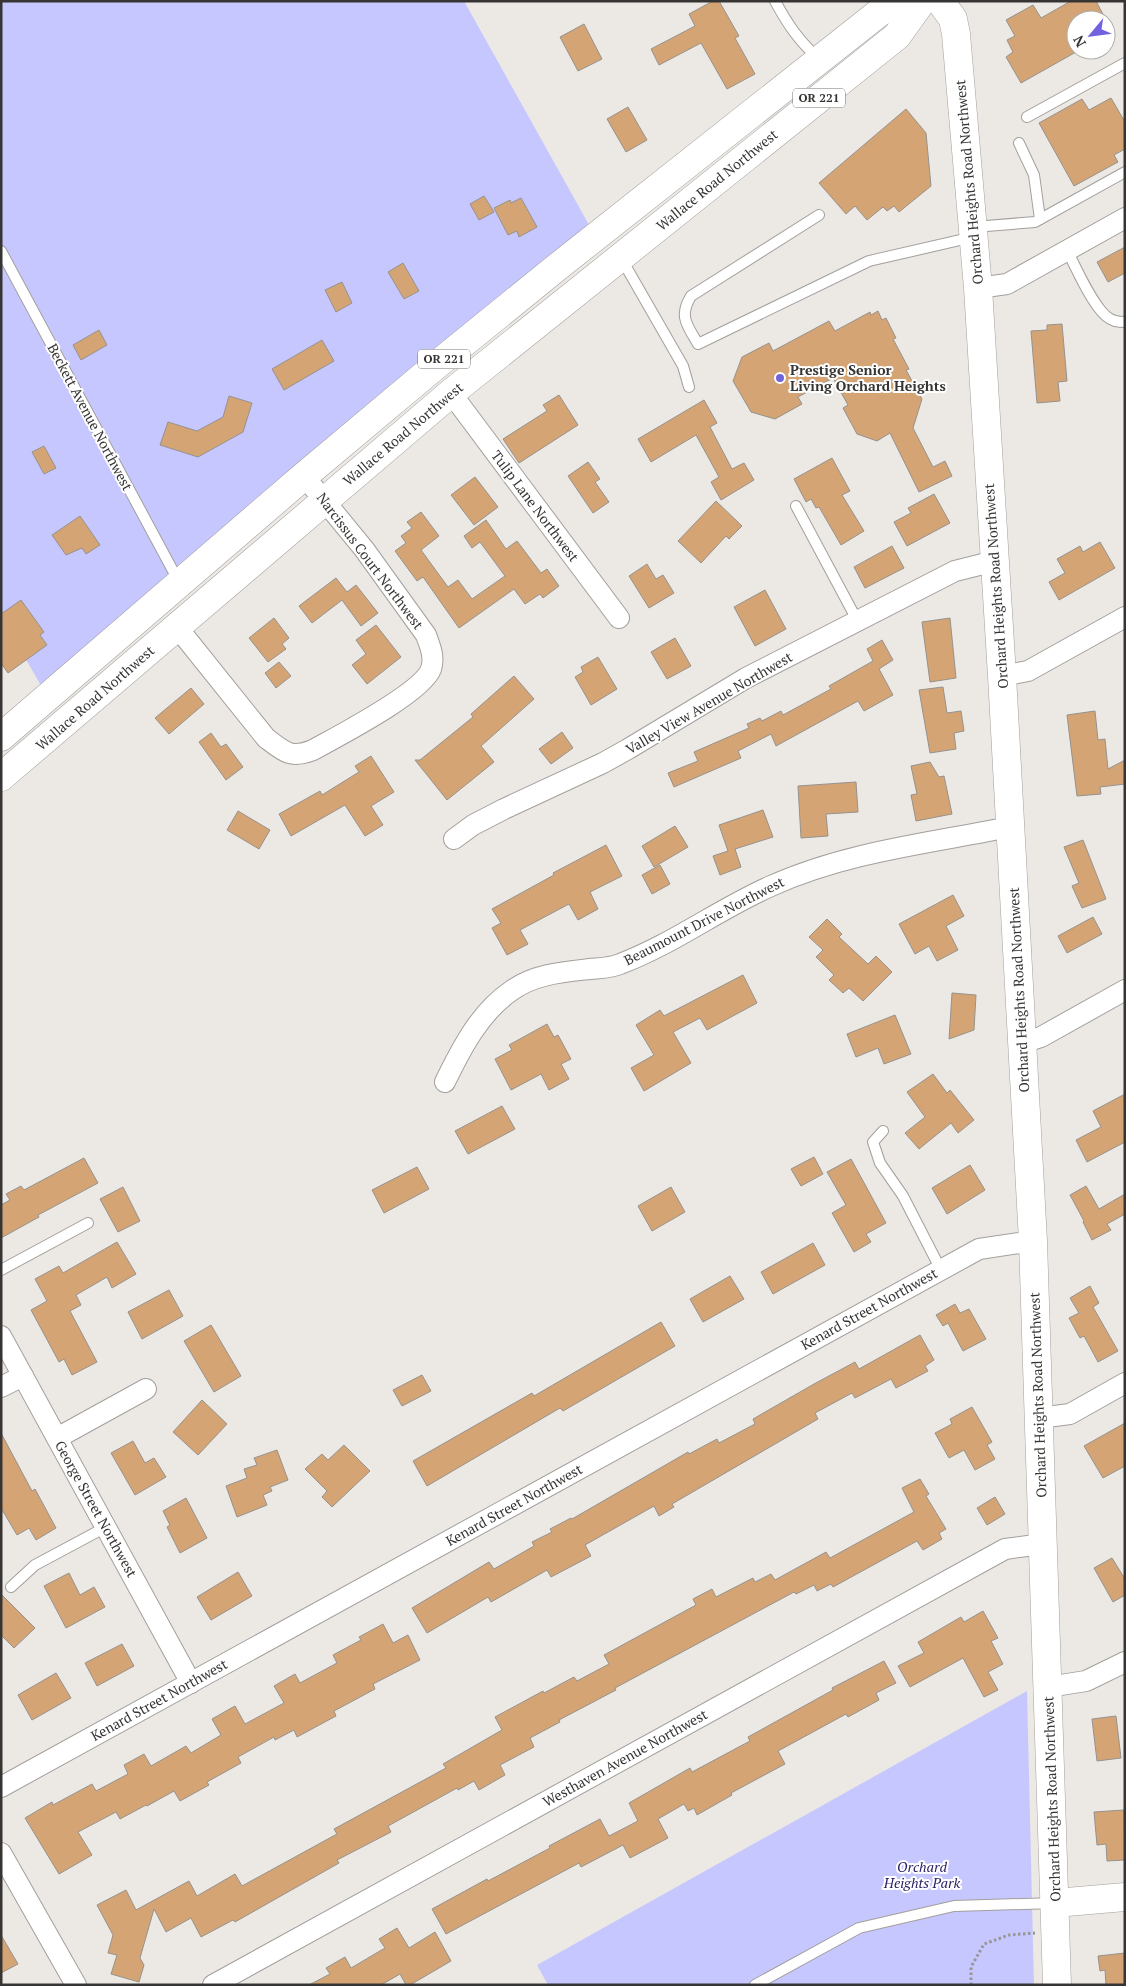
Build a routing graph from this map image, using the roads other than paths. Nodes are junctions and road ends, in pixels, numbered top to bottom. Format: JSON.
{"nodes":[{"id":1,"x":774,"y":1,"type":"edge"},
{"id":2,"x":903,"y":1,"type":"edge"},
{"id":3,"x":922,"y":1,"type":"edge"},
{"id":4,"x":940,"y":1,"type":"edge"},
{"id":5,"x":820,"y":59,"type":"junction"},
{"id":6,"x":1125,"y":63,"type":"edge"},
{"id":7,"x":1027,"y":117,"type":"dead end"},
{"id":8,"x":1019,"y":143,"type":"dead end"},
{"id":9,"x":1125,"y":172,"type":"edge"},
{"id":10,"x":819,"y":216,"type":"dead end"},
{"id":11,"x":1125,"y":218,"type":"edge"},
{"id":12,"x":1040,"y":219,"type":"junction"},
{"id":13,"x":973,"y":232,"type":"junction"},
{"id":14,"x":1067,"y":250,"type":"junction"},
{"id":15,"x":1,"y":251,"type":"edge"},
{"id":16,"x":620,"y":257,"type":"junction"},
{"id":17,"x":978,"y":288,"type":"junction"},
{"id":18,"x":1125,"y":322,"type":"edge"},
{"id":19,"x":689,"y":387,"type":"dead end"},
{"id":20,"x":451,"y":393,"type":"junction"},
{"id":21,"x":304,"y":476,"type":"junction"},
{"id":22,"x":325,"y":500,"type":"junction"},
{"id":23,"x":796,"y":506,"type":"dead end"},
{"id":24,"x":994,"y":561,"type":"junction"},
{"id":25,"x":180,"y":583,"type":"junction"},
{"id":26,"x":1125,"y":616,"type":"edge"},
{"id":27,"x":619,"y":618,"type":"dead end"},
{"id":28,"x":857,"y":620,"type":"junction"},
{"id":29,"x":177,"y":627,"type":"junction"},
{"id":30,"x":1002,"y":676,"type":"junction"},
{"id":31,"x":57,"y":689,"type":"junction"},
{"id":32,"x":1,"y":737,"type":"edge"},
{"id":33,"x":1,"y":756,"type":"edge"},
{"id":34,"x":1,"y":777,"type":"edge"},
{"id":35,"x":1010,"y":827,"type":"junction"},
{"id":36,"x":454,"y":839,"type":"dead end"},
{"id":37,"x":1125,"y":990,"type":"edge"},
{"id":38,"x":1022,"y":1043,"type":"junction"},
{"id":39,"x":445,"y":1082,"type":"dead end"},
{"id":40,"x":883,"y":1131,"type":"dead end"},
{"id":41,"x":88,"y":1223,"type":"dead end"},
{"id":42,"x":1033,"y":1241,"type":"junction"},
{"id":43,"x":1,"y":1270,"type":"edge"},
{"id":44,"x":941,"y":1270,"type":"junction"},
{"id":45,"x":1,"y":1336,"type":"edge"},
{"id":46,"x":23,"y":1376,"type":"junction"},
{"id":47,"x":1125,"y":1383,"type":"edge"},
{"id":48,"x":1,"y":1387,"type":"edge"},
{"id":49,"x":146,"y":1389,"type":"dead end"},
{"id":50,"x":1039,"y":1418,"type":"junction"},
{"id":51,"x":57,"y":1438,"type":"junction"},
{"id":52,"x":106,"y":1527,"type":"junction"},
{"id":53,"x":1042,"y":1544,"type":"junction"},
{"id":54,"x":11,"y":1587,"type":"dead end"},
{"id":55,"x":1125,"y":1662,"type":"edge"},
{"id":56,"x":190,"y":1683,"type":"junction"},
{"id":57,"x":1048,"y":1687,"type":"junction"},
{"id":58,"x":1,"y":1787,"type":"edge"},
{"id":59,"x":1,"y":1853,"type":"edge"},
{"id":60,"x":1125,"y":1897,"type":"edge"},
{"id":61,"x":1055,"y":1903,"type":"junction"},
{"id":62,"x":76,"y":1985,"type":"edge"},
{"id":63,"x":213,"y":1985,"type":"edge"},
{"id":64,"x":755,"y":1985,"type":"edge"},
{"id":65,"x":1057,"y":1985,"type":"edge"}],
"edges":[{"from":1,"to":5,"type":"lane"},
{"from":2,"to":5,"type":"main road","number":"OR 221"},
{"from":3,"to":16,"type":"main road","name":"Wallace Road Northwest","number":"OR 221"},
{"from":4,"to":13,"type":"main road","name":"Orchard Heights Road Northwest"},
{"from":5,"to":21,"type":"main road","number":"OR 221"},
{"from":6,"to":7,"type":"lane"},
{"from":8,"to":12,"type":"lane"},
{"from":9,"to":12,"type":"lane"},
{"from":10,"to":13,"type":"lane"},
{"from":11,"to":14,"type":"street"},
{"from":12,"to":13,"type":"lane"},
{"from":13,"to":17,"type":"main road","name":"Orchard Heights Road Northwest"},
{"from":14,"to":17,"type":"street"},
{"from":14,"to":18,"type":"lane"},
{"from":15,"to":25,"type":"lane","name":"Beckett Avenue Northwest"},
{"from":16,"to":19,"type":"lane"},
{"from":16,"to":20,"type":"main road","name":"Wallace Road Northwest","number":"OR 221"},
{"from":17,"to":24,"type":"main road","name":"Orchard Heights Road Northwest"},
{"from":20,"to":22,"type":"main road","name":"Wallace Road Northwest","number":"OR 221"},
{"from":20,"to":27,"type":"street","name":"Tulip Lane Northwest"},
{"from":21,"to":22,"type":"street","name":"Narcissus Court Northwest"},
{"from":21,"to":25,"type":"main road","number":"OR 221"},
{"from":22,"to":29,"type":"main road","name":"Wallace Road Northwest","number":"OR 221"},
{"from":22,"to":29,"type":"street","name":"Narcissus Court Northwest"},
{"from":23,"to":28,"type":"lane"},
{"from":24,"to":28,"type":"street","name":"Valley View Avenue Northwest"},
{"from":24,"to":30,"type":"main road","name":"Orchard Heights Road Northwest"},
{"from":25,"to":31,"type":"main road","number":"OR 221"},
{"from":26,"to":30,"type":"street"},
{"from":28,"to":36,"type":"street","name":"Valley View Avenue Northwest"},
{"from":29,"to":34,"type":"main road","name":"Wallace Road Northwest","number":"OR 221"},
{"from":30,"to":35,"type":"main road","name":"Orchard Heights Road Northwest"},
{"from":31,"to":32,"type":"main road","number":"OR 221"},
{"from":31,"to":33,"type":"main road"},
{"from":35,"to":38,"type":"main road","name":"Orchard Heights Road Northwest"},
{"from":35,"to":39,"type":"street","name":"Beaumount Drive Northwest"},
{"from":37,"to":38,"type":"street"},
{"from":38,"to":42,"type":"main road","name":"Orchard Heights Road Northwest"},
{"from":40,"to":44,"type":"lane"},
{"from":41,"to":43,"type":"lane"},
{"from":42,"to":44,"type":"street","name":"Kenard Street Northwest"},
{"from":42,"to":50,"type":"main road","name":"Orchard Heights Road Northwest"},
{"from":44,"to":56,"type":"street","name":"Kenard Street Northwest"},
{"from":45,"to":46,"type":"street","name":"George Street Northwest"},
{"from":46,"to":48,"type":"street"},
{"from":46,"to":51,"type":"street","name":"George Street Northwest"},
{"from":47,"to":50,"type":"street"},
{"from":49,"to":51,"type":"street"},
{"from":50,"to":53,"type":"main road","name":"Orchard Heights Road Northwest"},
{"from":51,"to":52,"type":"street","name":"George Street Northwest"},
{"from":52,"to":54,"type":"lane"},
{"from":52,"to":56,"type":"street","name":"George Street Northwest"},
{"from":53,"to":57,"type":"main road","name":"Orchard Heights Road Northwest"},
{"from":53,"to":63,"type":"street","name":"Westhaven Avenue Northwest"},
{"from":55,"to":57,"type":"street"},
{"from":56,"to":58,"type":"street","name":"Kenard Street Northwest"},
{"from":57,"to":61,"type":"main road","name":"Orchard Heights Road Northwest"},
{"from":59,"to":62,"type":"street"},
{"from":60,"to":61,"type":"main road"},
{"from":61,"to":64,"type":"lane"},
{"from":61,"to":65,"type":"main road","name":"Orchard Heights Road Northwest"}]}
